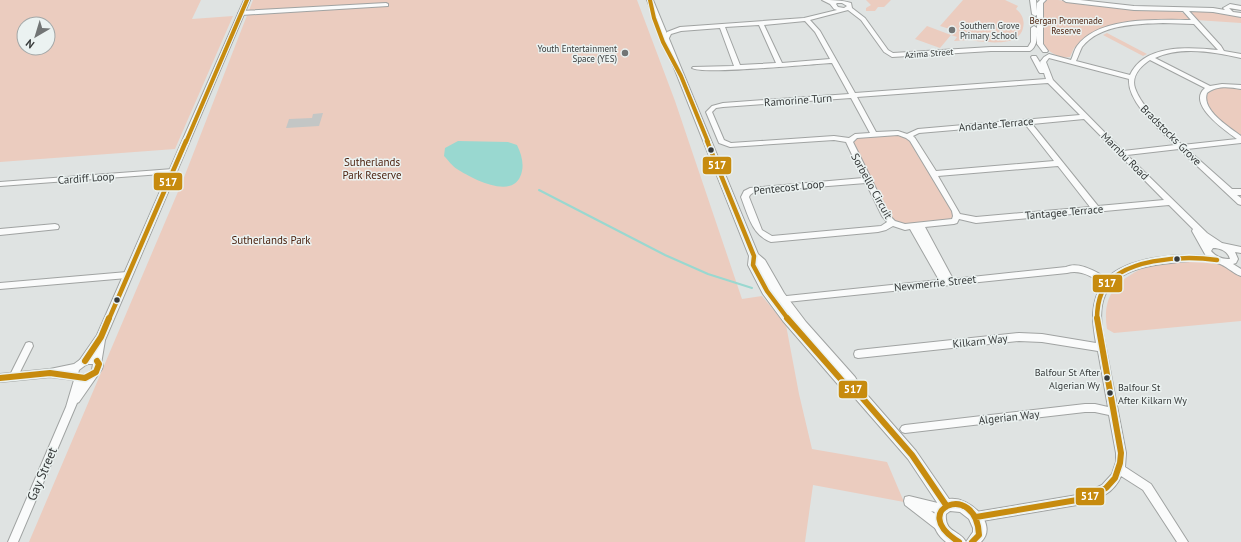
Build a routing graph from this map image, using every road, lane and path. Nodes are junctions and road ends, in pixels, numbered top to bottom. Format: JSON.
{"nodes":[{"id":1,"x":247,"y":0,"type":"edge"},
{"id":2,"x":650,"y":0,"type":"edge"},
{"id":3,"x":825,"y":0,"type":"edge"},
{"id":4,"x":1033,"y":0,"type":"edge"},
{"id":5,"x":1042,"y":0,"type":"edge"},
{"id":6,"x":1066,"y":0,"type":"edge"},
{"id":7,"x":846,"y":1,"type":"edge"},
{"id":8,"x":1228,"y":3,"type":"edge"},
{"id":9,"x":833,"y":4,"type":"junction"},
{"id":10,"x":386,"y":5,"type":"dead end"},
{"id":11,"x":1240,"y":8,"type":"edge"},
{"id":12,"x":653,"y":9,"type":"junction"},
{"id":13,"x":846,"y":9,"type":"junction"},
{"id":14,"x":1184,"y":9,"type":"junction"},
{"id":15,"x":1213,"y":10,"type":"junction"},
{"id":16,"x":1232,"y":13,"type":"junction"},
{"id":17,"x":241,"y":14,"type":"junction"},
{"id":18,"x":822,"y":16,"type":"junction"},
{"id":19,"x":1241,"y":16,"type":"edge"},
{"id":20,"x":807,"y":20,"type":"junction"},
{"id":21,"x":1196,"y":22,"type":"junction"},
{"id":22,"x":660,"y":24,"type":"junction"},
{"id":23,"x":760,"y":24,"type":"junction"},
{"id":24,"x":722,"y":26,"type":"junction"},
{"id":25,"x":680,"y":29,"type":"junction"},
{"id":26,"x":666,"y":39,"type":"junction"},
{"id":27,"x":1032,"y":52,"type":"junction"},
{"id":28,"x":1222,"y":52,"type":"junction"},
{"id":29,"x":1046,"y":55,"type":"junction"},
{"id":30,"x":1241,"y":56,"type":"edge"},
{"id":31,"x":1150,"y":58,"type":"junction"},
{"id":32,"x":674,"y":61,"type":"junction"},
{"id":33,"x":833,"y":61,"type":"junction"},
{"id":34,"x":1073,"y":62,"type":"junction"},
{"id":35,"x":780,"y":65,"type":"junction"},
{"id":36,"x":695,"y":68,"type":"dead end"},
{"id":37,"x":738,"y":68,"type":"junction"},
{"id":38,"x":1132,"y":78,"type":"junction"},
{"id":39,"x":1048,"y":81,"type":"junction"},
{"id":40,"x":1241,"y":86,"type":"edge"},
{"id":41,"x":1209,"y":88,"type":"junction"},
{"id":42,"x":853,"y":96,"type":"junction"},
{"id":43,"x":1084,"y":117,"type":"junction"},
{"id":44,"x":1027,"y":122,"type":"junction"},
{"id":45,"x":874,"y":134,"type":"junction"},
{"id":46,"x":908,"y":136,"type":"junction"},
{"id":47,"x":849,"y":140,"type":"junction"},
{"id":48,"x":1241,"y":140,"type":"edge"},
{"id":49,"x":1182,"y":147,"type":"junction"},
{"id":50,"x":1123,"y":153,"type":"junction"},
{"id":51,"x":1060,"y":163,"type":"junction"},
{"id":52,"x":173,"y":171,"type":"junction"},
{"id":53,"x":934,"y":174,"type":"junction"},
{"id":54,"x":867,"y":180,"type":"junction"},
{"id":55,"x":0,"y":184,"type":"edge"},
{"id":56,"x":1231,"y":192,"type":"junction"},
{"id":57,"x":1241,"y":192,"type":"edge"},
{"id":58,"x":1169,"y":202,"type":"junction"},
{"id":59,"x":1241,"y":202,"type":"edge"},
{"id":60,"x":1096,"y":209,"type":"junction"},
{"id":61,"x":957,"y":216,"type":"junction"},
{"id":62,"x":892,"y":223,"type":"junction"},
{"id":63,"x":916,"y":226,"type":"junction"},
{"id":64,"x":55,"y":227,"type":"dead end"},
{"id":65,"x":0,"y":232,"type":"edge"},
{"id":66,"x":1223,"y":247,"type":"junction"},
{"id":67,"x":1207,"y":250,"type":"junction"},
{"id":68,"x":1241,"y":250,"type":"edge"},
{"id":69,"x":1197,"y":257,"type":"junction"},
{"id":70,"x":1236,"y":258,"type":"edge"},
{"id":71,"x":1219,"y":261,"type":"junction"},
{"id":72,"x":1240,"y":272,"type":"edge"},
{"id":73,"x":127,"y":275,"type":"junction"},
{"id":74,"x":948,"y":282,"type":"junction"},
{"id":75,"x":1107,"y":284,"type":"junction"},
{"id":76,"x":0,"y":286,"type":"edge"},
{"id":77,"x":781,"y":304,"type":"junction"},
{"id":78,"x":101,"y":337,"type":"junction"},
{"id":79,"x":29,"y":346,"type":"dead end"},
{"id":80,"x":1102,"y":348,"type":"junction"},
{"id":81,"x":858,"y":354,"type":"dead end"},
{"id":82,"x":97,"y":361,"type":"junction"},
{"id":83,"x":79,"y":370,"type":"junction"},
{"id":84,"x":92,"y":375,"type":"junction"},
{"id":85,"x":14,"y":376,"type":"junction"},
{"id":86,"x":0,"y":378,"type":"edge"},
{"id":87,"x":71,"y":407,"type":"junction"},
{"id":88,"x":1113,"y":412,"type":"junction"},
{"id":89,"x":905,"y":428,"type":"dead end"},
{"id":90,"x":1120,"y":470,"type":"junction"},
{"id":91,"x":944,"y":507,"type":"junction"},
{"id":92,"x":976,"y":517,"type":"junction"},
{"id":93,"x":940,"y":525,"type":"junction"},
{"id":94,"x":976,"y":541,"type":"edge"},
{"id":95,"x":13,"y":542,"type":"edge"},
{"id":96,"x":959,"y":542,"type":"edge"},
{"id":97,"x":1183,"y":542,"type":"edge"}],
"edges":[{"from":1,"to":17,"type":"main road","name":"Gay Street"},
{"from":2,"to":12,"type":"main road"},
{"from":3,"to":9,"type":"street"},
{"from":4,"to":27,"type":"street"},
{"from":5,"to":29,"type":"street","name":"Marnbu Road"},
{"from":6,"to":14,"type":"street"},
{"from":7,"to":9,"type":"street"},
{"from":7,"to":13,"type":"street"},
{"from":8,"to":11,"type":"street"},
{"from":8,"to":15,"type":"street"},
{"from":8,"to":16,"type":"street"},
{"from":9,"to":13,"type":"street"},
{"from":9,"to":18,"type":"street"},
{"from":10,"to":17,"type":"street"},
{"from":12,"to":22,"type":"main road"},
{"from":12,"to":32,"type":"main road"},
{"from":13,"to":18,"type":"street"},
{"from":13,"to":27,"type":"street","name":"Azima Street"},
{"from":14,"to":15,"type":"street"},
{"from":14,"to":21,"type":"street"},
{"from":15,"to":16,"type":"street"},
{"from":16,"to":19,"type":"street"},
{"from":17,"to":52,"type":"main road","name":"Gay Street"},
{"from":18,"to":20,"type":"street"},
{"from":20,"to":23,"type":"street"},
{"from":20,"to":33,"type":"street"},
{"from":21,"to":28,"type":"street"},
{"from":21,"to":34,"type":"street"},
{"from":22,"to":25,"type":"street"},
{"from":22,"to":26,"type":"main road"},
{"from":23,"to":24,"type":"street"},
{"from":23,"to":35,"type":"street"},
{"from":24,"to":25,"type":"street"},
{"from":24,"to":37,"type":"street"},
{"from":25,"to":26,"type":"street"},
{"from":26,"to":32,"type":"main road"},
{"from":27,"to":29,"type":"street"},
{"from":27,"to":29,"type":"street"},
{"from":27,"to":39,"type":"street","name":"Marnbu Road"},
{"from":28,"to":30,"type":"street"},
{"from":28,"to":31,"type":"street"},
{"from":29,"to":34,"type":"street"},
{"from":29,"to":39,"type":"street","name":"Marnbu Road"},
{"from":31,"to":38,"type":"street"},
{"from":31,"to":41,"type":"street"},
{"from":32,"to":77,"type":"main road"},
{"from":33,"to":35,"type":"street"},
{"from":33,"to":42,"type":"street"},
{"from":34,"to":38,"type":"street"},
{"from":35,"to":37,"type":"street"},
{"from":36,"to":37,"type":"street"},
{"from":38,"to":49,"type":"street","name":"Bradstocks Grove"},
{"from":39,"to":42,"type":"street","name":"Ramorine Turn"},
{"from":39,"to":43,"type":"street","name":"Marnbu Road"},
{"from":40,"to":41,"type":"street"},
{"from":41,"to":48,"type":"street"},
{"from":42,"to":45,"type":"street"},
{"from":42,"to":47,"type":"street","name":"Ramorine Turn"},
{"from":43,"to":44,"type":"street","name":"Andante Terrace"},
{"from":43,"to":50,"type":"street","name":"Marnbu Road"},
{"from":43,"to":58,"type":"street","name":"Marnbu Road"},
{"from":44,"to":46,"type":"street","name":"Andante Terrace"},
{"from":44,"to":51,"type":"street"},
{"from":45,"to":46,"type":"street","name":"Sorbello Circuit"},
{"from":45,"to":47,"type":"street","name":"Sorbello Circuit"},
{"from":46,"to":53,"type":"street"},
{"from":47,"to":54,"type":"street","name":"Sorbello Circuit"},
{"from":48,"to":49,"type":"street"},
{"from":49,"to":50,"type":"street"},
{"from":49,"to":56,"type":"street","name":"Bradstocks Grove"},
{"from":50,"to":58,"type":"street","name":"Marnbu Road"},
{"from":51,"to":53,"type":"street"},
{"from":51,"to":60,"type":"street"},
{"from":52,"to":55,"type":"street","name":"Cardiff Loop"},
{"from":52,"to":73,"type":"main road","name":"Gay Street"},
{"from":53,"to":61,"type":"street"},
{"from":54,"to":62,"type":"street","name":"Sorbello Circuit"},
{"from":54,"to":62,"type":"street","name":"Pentecost Loop"},
{"from":56,"to":57,"type":"street"},
{"from":56,"to":59,"type":"street","name":"Bradstocks Grove"},
{"from":58,"to":60,"type":"street","name":"Tantagee Terrace"},
{"from":58,"to":66,"type":"street","name":"Marnbu Road"},
{"from":58,"to":67,"type":"street","name":"Marnbu Road"},
{"from":60,"to":61,"type":"street","name":"Tantagee Terrace"},
{"from":61,"to":63,"type":"street","name":"Sorbello Circuit"},
{"from":62,"to":63,"type":"street","name":"Sorbello Circuit"},
{"from":63,"to":74,"type":"street"},
{"from":64,"to":65,"type":"street"},
{"from":66,"to":67,"type":"street"},
{"from":66,"to":68,"type":"street"},
{"from":66,"to":70,"type":"street"},
{"from":67,"to":69,"type":"street"},
{"from":67,"to":71,"type":"street","name":"Marnbu Road"},
{"from":69,"to":71,"type":"street"},
{"from":69,"to":75,"type":"street"},
{"from":70,"to":71,"type":"street"},
{"from":70,"to":72,"type":"street"},
{"from":71,"to":72,"type":"street"},
{"from":73,"to":76,"type":"street"},
{"from":73,"to":78,"type":"main road","name":"Gay Street"},
{"from":74,"to":75,"type":"street","name":"Newmerrie Street"},
{"from":74,"to":77,"type":"street","name":"Newmerrie Street"},
{"from":75,"to":80,"type":"street"},
{"from":77,"to":91,"type":"main road"},
{"from":78,"to":82,"type":"main road","name":"Gay Street"},
{"from":78,"to":83,"type":"main road","name":"Gay Street"},
{"from":79,"to":85,"type":"street"},
{"from":80,"to":81,"type":"street","name":"Kilkarn Way"},
{"from":80,"to":88,"type":"street"},
{"from":82,"to":83,"type":"street"},
{"from":82,"to":84,"type":"street","name":"Gay Street"},
{"from":83,"to":84,"type":"street"},
{"from":83,"to":85,"type":"street"},
{"from":83,"to":87,"type":"street","name":"Gay Street"},
{"from":84,"to":87,"type":"street","name":"Gay Street"},
{"from":85,"to":86,"type":"street"},
{"from":87,"to":95,"type":"street","name":"Gay Street"},
{"from":88,"to":89,"type":"street","name":"Algerian Way"},
{"from":88,"to":90,"type":"street"},
{"from":90,"to":92,"type":"street"},
{"from":90,"to":97,"type":"street"},
{"from":91,"to":92,"type":"main road"},
{"from":91,"to":93,"type":"main road"},
{"from":91,"to":93,"type":"street"},
{"from":92,"to":94,"type":"main road"},
{"from":93,"to":96,"type":"main road"}]}
